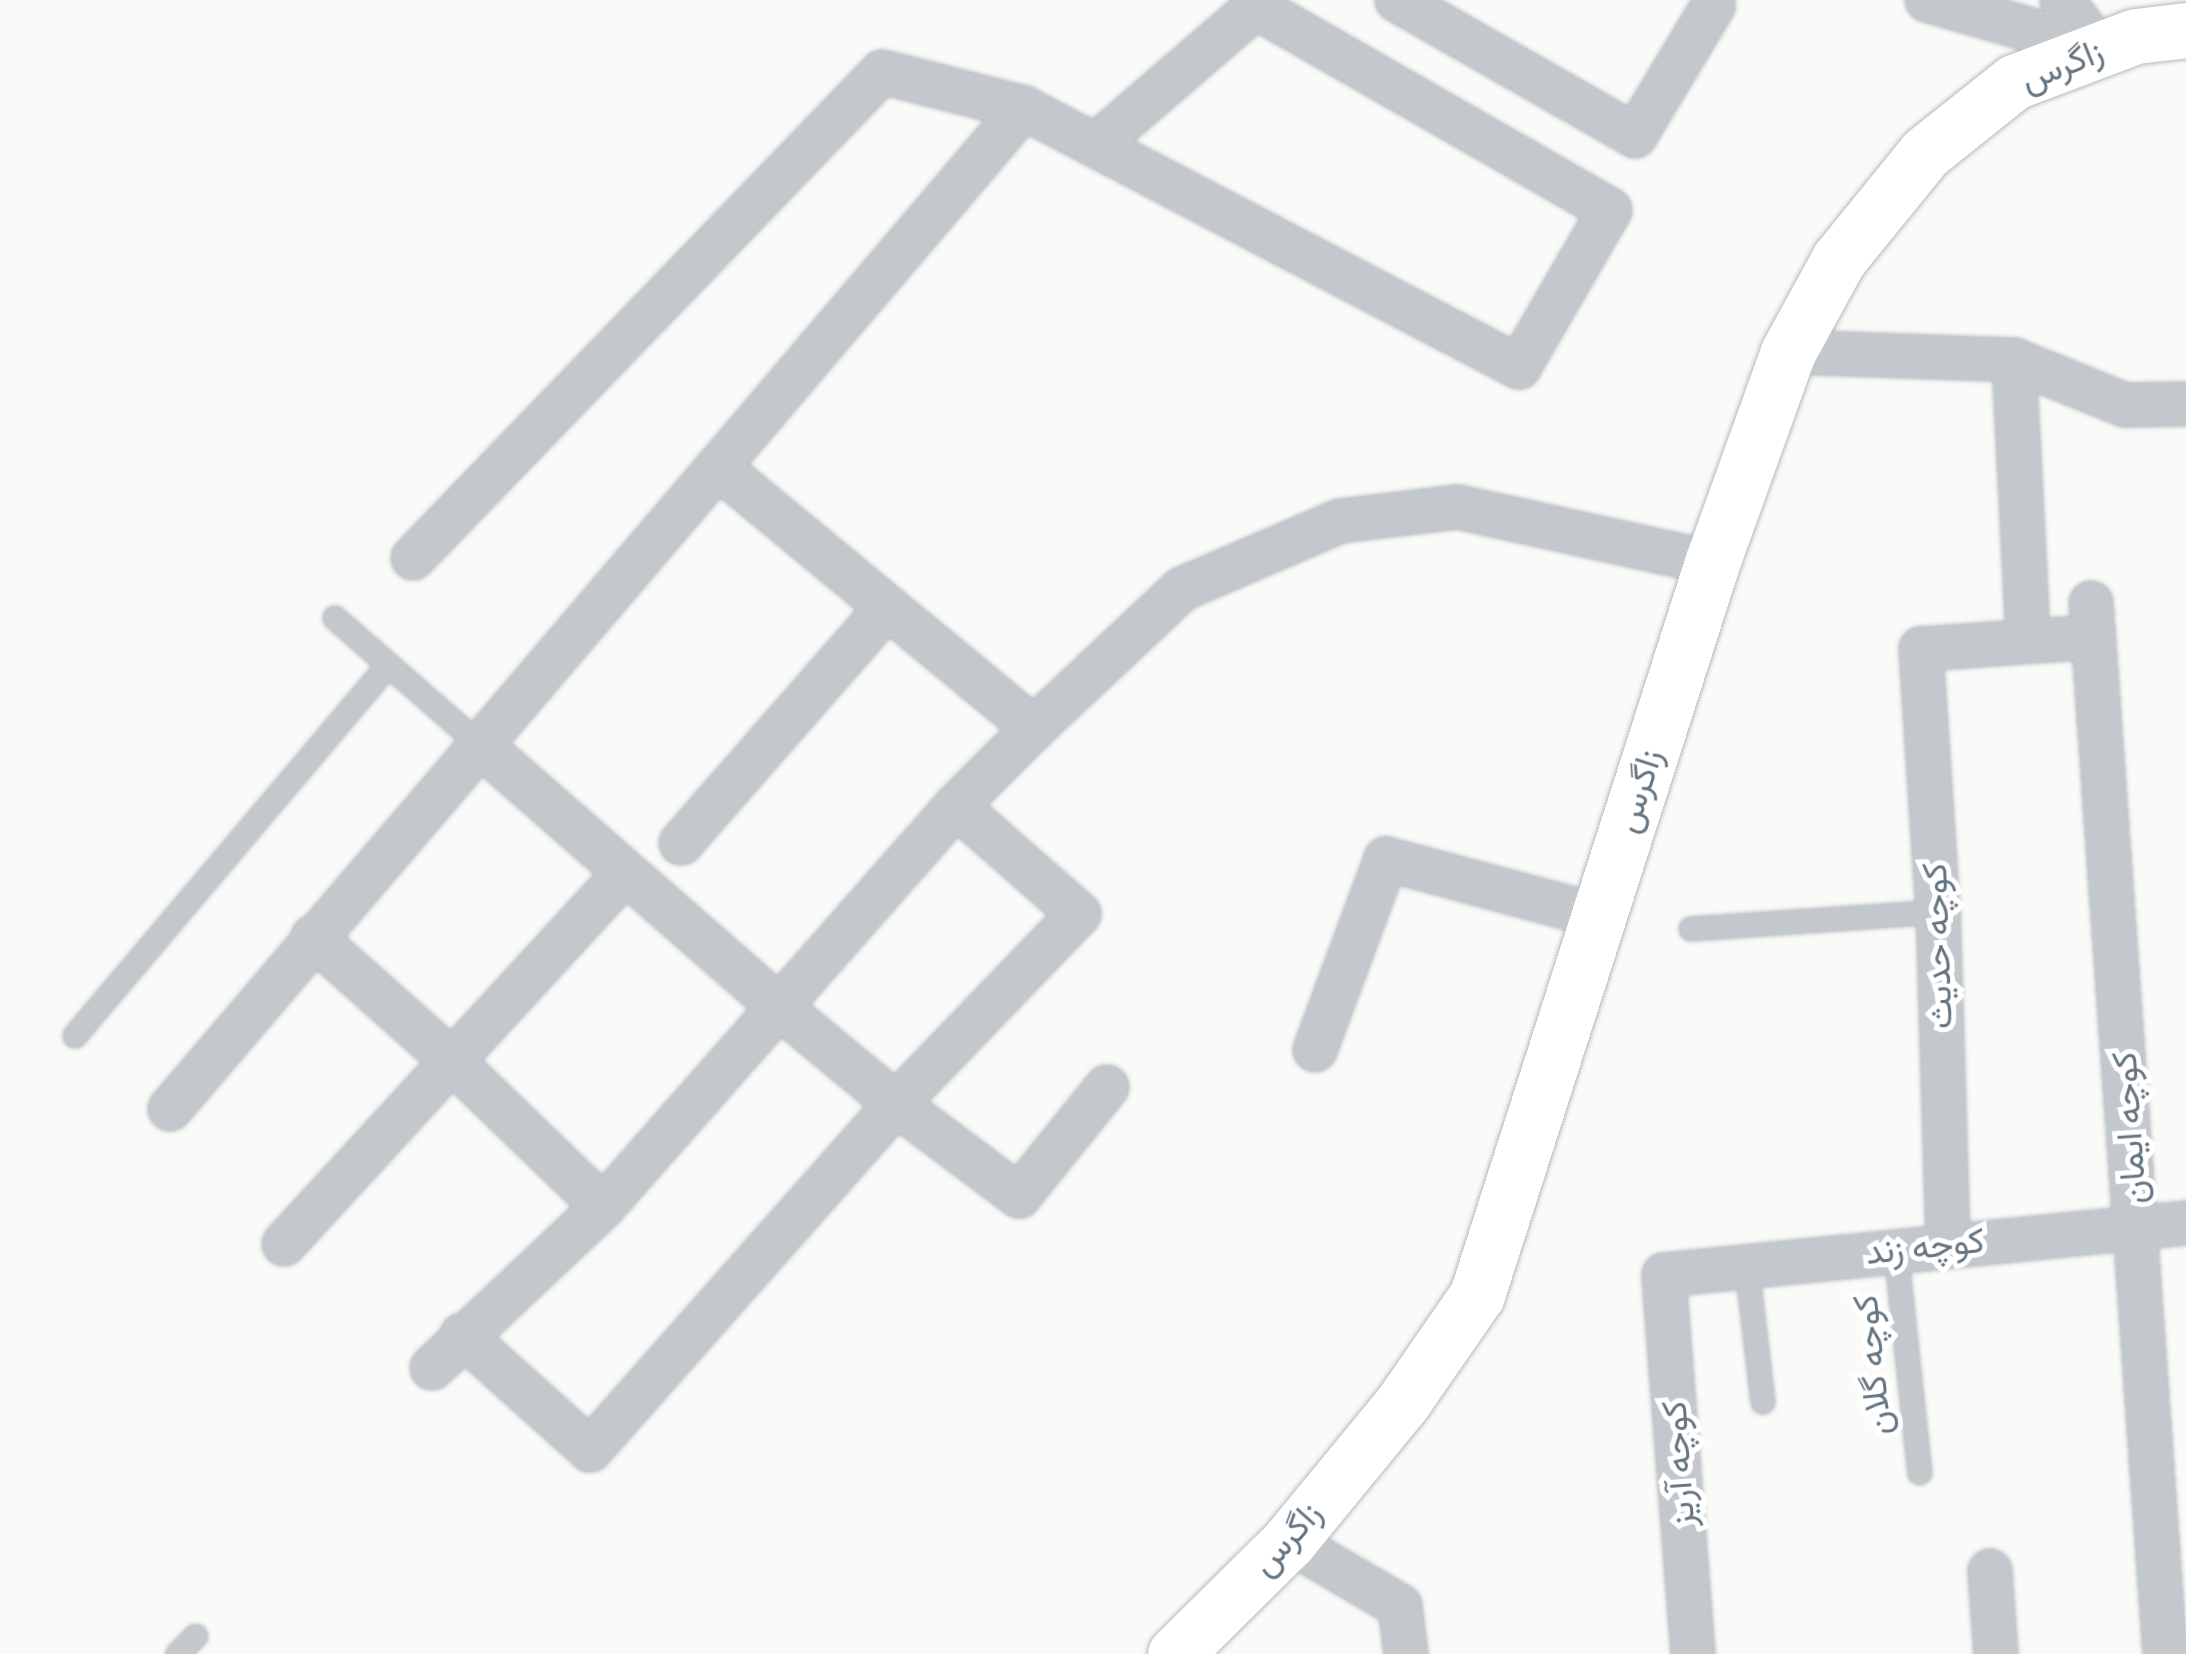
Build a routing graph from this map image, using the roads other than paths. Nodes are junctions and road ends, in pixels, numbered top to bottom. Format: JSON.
{"nodes":[{"id":1,"x":1397,"y":0,"type":"edge"},
{"id":2,"x":1927,"y":0,"type":"edge"},
{"id":3,"x":2062,"y":0,"type":"edge"},
{"id":4,"x":1713,"y":6,"type":"dead end"},
{"id":5,"x":2186,"y":30,"type":"edge"},
{"id":6,"x":2100,"y":50,"type":"junction"},
{"id":7,"x":1024,"y":108,"type":"junction"},
{"id":8,"x":1096,"y":146,"type":"junction"},
{"id":9,"x":1788,"y":352,"type":"junction"},
{"id":10,"x":2014,"y":360,"type":"junction"},
{"id":11,"x":2186,"y":404,"type":"edge"},
{"id":12,"x":718,"y":466,"type":"junction"},
{"id":13,"x":413,"y":558,"type":"dead end"},
{"id":14,"x":1712,"y":563,"type":"junction"},
{"id":15,"x":886,"y":608,"type":"junction"},
{"id":16,"x":335,"y":618,"type":"dead end"},
{"id":17,"x":2028,"y":641,"type":"junction"},
{"id":18,"x":388,"y":666,"type":"junction"},
{"id":19,"x":1034,"y":728,"type":"junction"},
{"id":20,"x":480,"y":745,"type":"junction"},
{"id":21,"x":956,"y":806,"type":"junction"},
{"id":22,"x":682,"y":843,"type":"dead end"},
{"id":23,"x":625,"y":872,"type":"junction"},
{"id":24,"x":1938,"y":912,"type":"junction"},
{"id":25,"x":1598,"y":916,"type":"junction"},
{"id":26,"x":1691,"y":928,"type":"dead end"},
{"id":27,"x":313,"y":937,"type":"junction"},
{"id":28,"x":778,"y":1006,"type":"junction"},
{"id":29,"x":75,"y":1036,"type":"dead end"},
{"id":30,"x":1315,"y":1050,"type":"dead end"},
{"id":31,"x":452,"y":1061,"type":"junction"},
{"id":32,"x":1107,"y":1087,"type":"dead end"},
{"id":33,"x":896,"y":1104,"type":"junction"},
{"id":34,"x":170,"y":1108,"type":"dead end"},
{"id":35,"x":603,"y":1206,"type":"junction"},
{"id":36,"x":2186,"y":1224,"type":"edge"},
{"id":37,"x":2137,"y":1229,"type":"junction"},
{"id":38,"x":284,"y":1244,"type":"dead end"},
{"id":39,"x":1948,"y":1244,"type":"junction"},
{"id":40,"x":1896,"y":1250,"type":"junction"},
{"id":41,"x":1747,"y":1266,"type":"junction"},
{"id":42,"x":1664,"y":1275,"type":"joint"},
{"id":43,"x":462,"y":1335,"type":"junction"},
{"id":44,"x":432,"y":1368,"type":"dead end"},
{"id":45,"x":1763,"y":1402,"type":"dead end"},
{"id":46,"x":1920,"y":1473,"type":"dead end"},
{"id":47,"x":1289,"y":1541,"type":"junction"},
{"id":48,"x":1990,"y":1571,"type":"dead end"},
{"id":49,"x":196,"y":1636,"type":"dead end"},
{"id":50,"x":178,"y":1654,"type":"edge"},
{"id":51,"x":1175,"y":1654,"type":"edge"},
{"id":52,"x":1406,"y":1654,"type":"edge"},
{"id":53,"x":1692,"y":1654,"type":"edge"},
{"id":54,"x":1996,"y":1654,"type":"edge"},
{"id":55,"x":2165,"y":1654,"type":"edge"}],
"edges":[{"from":1,"to":4,"type":"street"},
{"from":2,"to":6,"type":"street"},
{"from":3,"to":6,"type":"street"},
{"from":5,"to":6,"type":"street","name":"زاگرس"},
{"from":6,"to":9,"type":"street","name":"زاگرس"},
{"from":7,"to":8,"type":"street"},
{"from":7,"to":12,"type":"street"},
{"from":7,"to":13,"type":"street"},
{"from":8,"to":8,"type":"street"},
{"from":9,"to":10,"type":"street"},
{"from":9,"to":14,"type":"street","name":"زاگرس"},
{"from":10,"to":11,"type":"street"},
{"from":10,"to":17,"type":"street"},
{"from":12,"to":15,"type":"street"},
{"from":12,"to":20,"type":"street"},
{"from":14,"to":19,"type":"street"},
{"from":14,"to":25,"type":"street","name":"زاگرس"},
{"from":15,"to":19,"type":"street"},
{"from":15,"to":22,"type":"street"},
{"from":16,"to":18,"type":"lane"},
{"from":17,"to":24,"type":"street","name":"کوچه حدیث"},
{"from":17,"to":37,"type":"street","name":"کوچه ایمان"},
{"from":18,"to":20,"type":"lane"},
{"from":18,"to":29,"type":"lane"},
{"from":19,"to":21,"type":"street"},
{"from":20,"to":23,"type":"street"},
{"from":20,"to":27,"type":"street"},
{"from":21,"to":28,"type":"street"},
{"from":21,"to":33,"type":"street"},
{"from":23,"to":28,"type":"street"},
{"from":23,"to":31,"type":"street"},
{"from":24,"to":26,"type":"lane"},
{"from":24,"to":39,"type":"street","name":"کوچه حدیث"},
{"from":25,"to":30,"type":"street"},
{"from":25,"to":47,"type":"street","name":"زاگرس"},
{"from":27,"to":31,"type":"street"},
{"from":27,"to":34,"type":"street"},
{"from":28,"to":33,"type":"street"},
{"from":28,"to":35,"type":"street"},
{"from":31,"to":35,"type":"street"},
{"from":31,"to":38,"type":"street"},
{"from":32,"to":33,"type":"street"},
{"from":33,"to":43,"type":"street"},
{"from":35,"to":43,"type":"street"},
{"from":36,"to":37,"type":"street","name":"کوچه زند"},
{"from":37,"to":39,"type":"street","name":"کوچه زند"},
{"from":37,"to":55,"type":"street","name":"کوچه ایمان"},
{"from":39,"to":40,"type":"street","name":"کوچه زند"},
{"from":40,"to":41,"type":"street","name":"کوچه زند"},
{"from":40,"to":46,"type":"lane","name":"کوچه گلان"},
{"from":41,"to":42,"type":"street","name":"کوچه زند"},
{"from":41,"to":45,"type":"lane"},
{"from":42,"to":53,"type":"street","name":"کوچه آریز"},
{"from":43,"to":44,"type":"street"},
{"from":47,"to":51,"type":"street","name":"زاگرس"},
{"from":47,"to":52,"type":"street"},
{"from":48,"to":54,"type":"street"},
{"from":49,"to":50,"type":"lane"}]}
